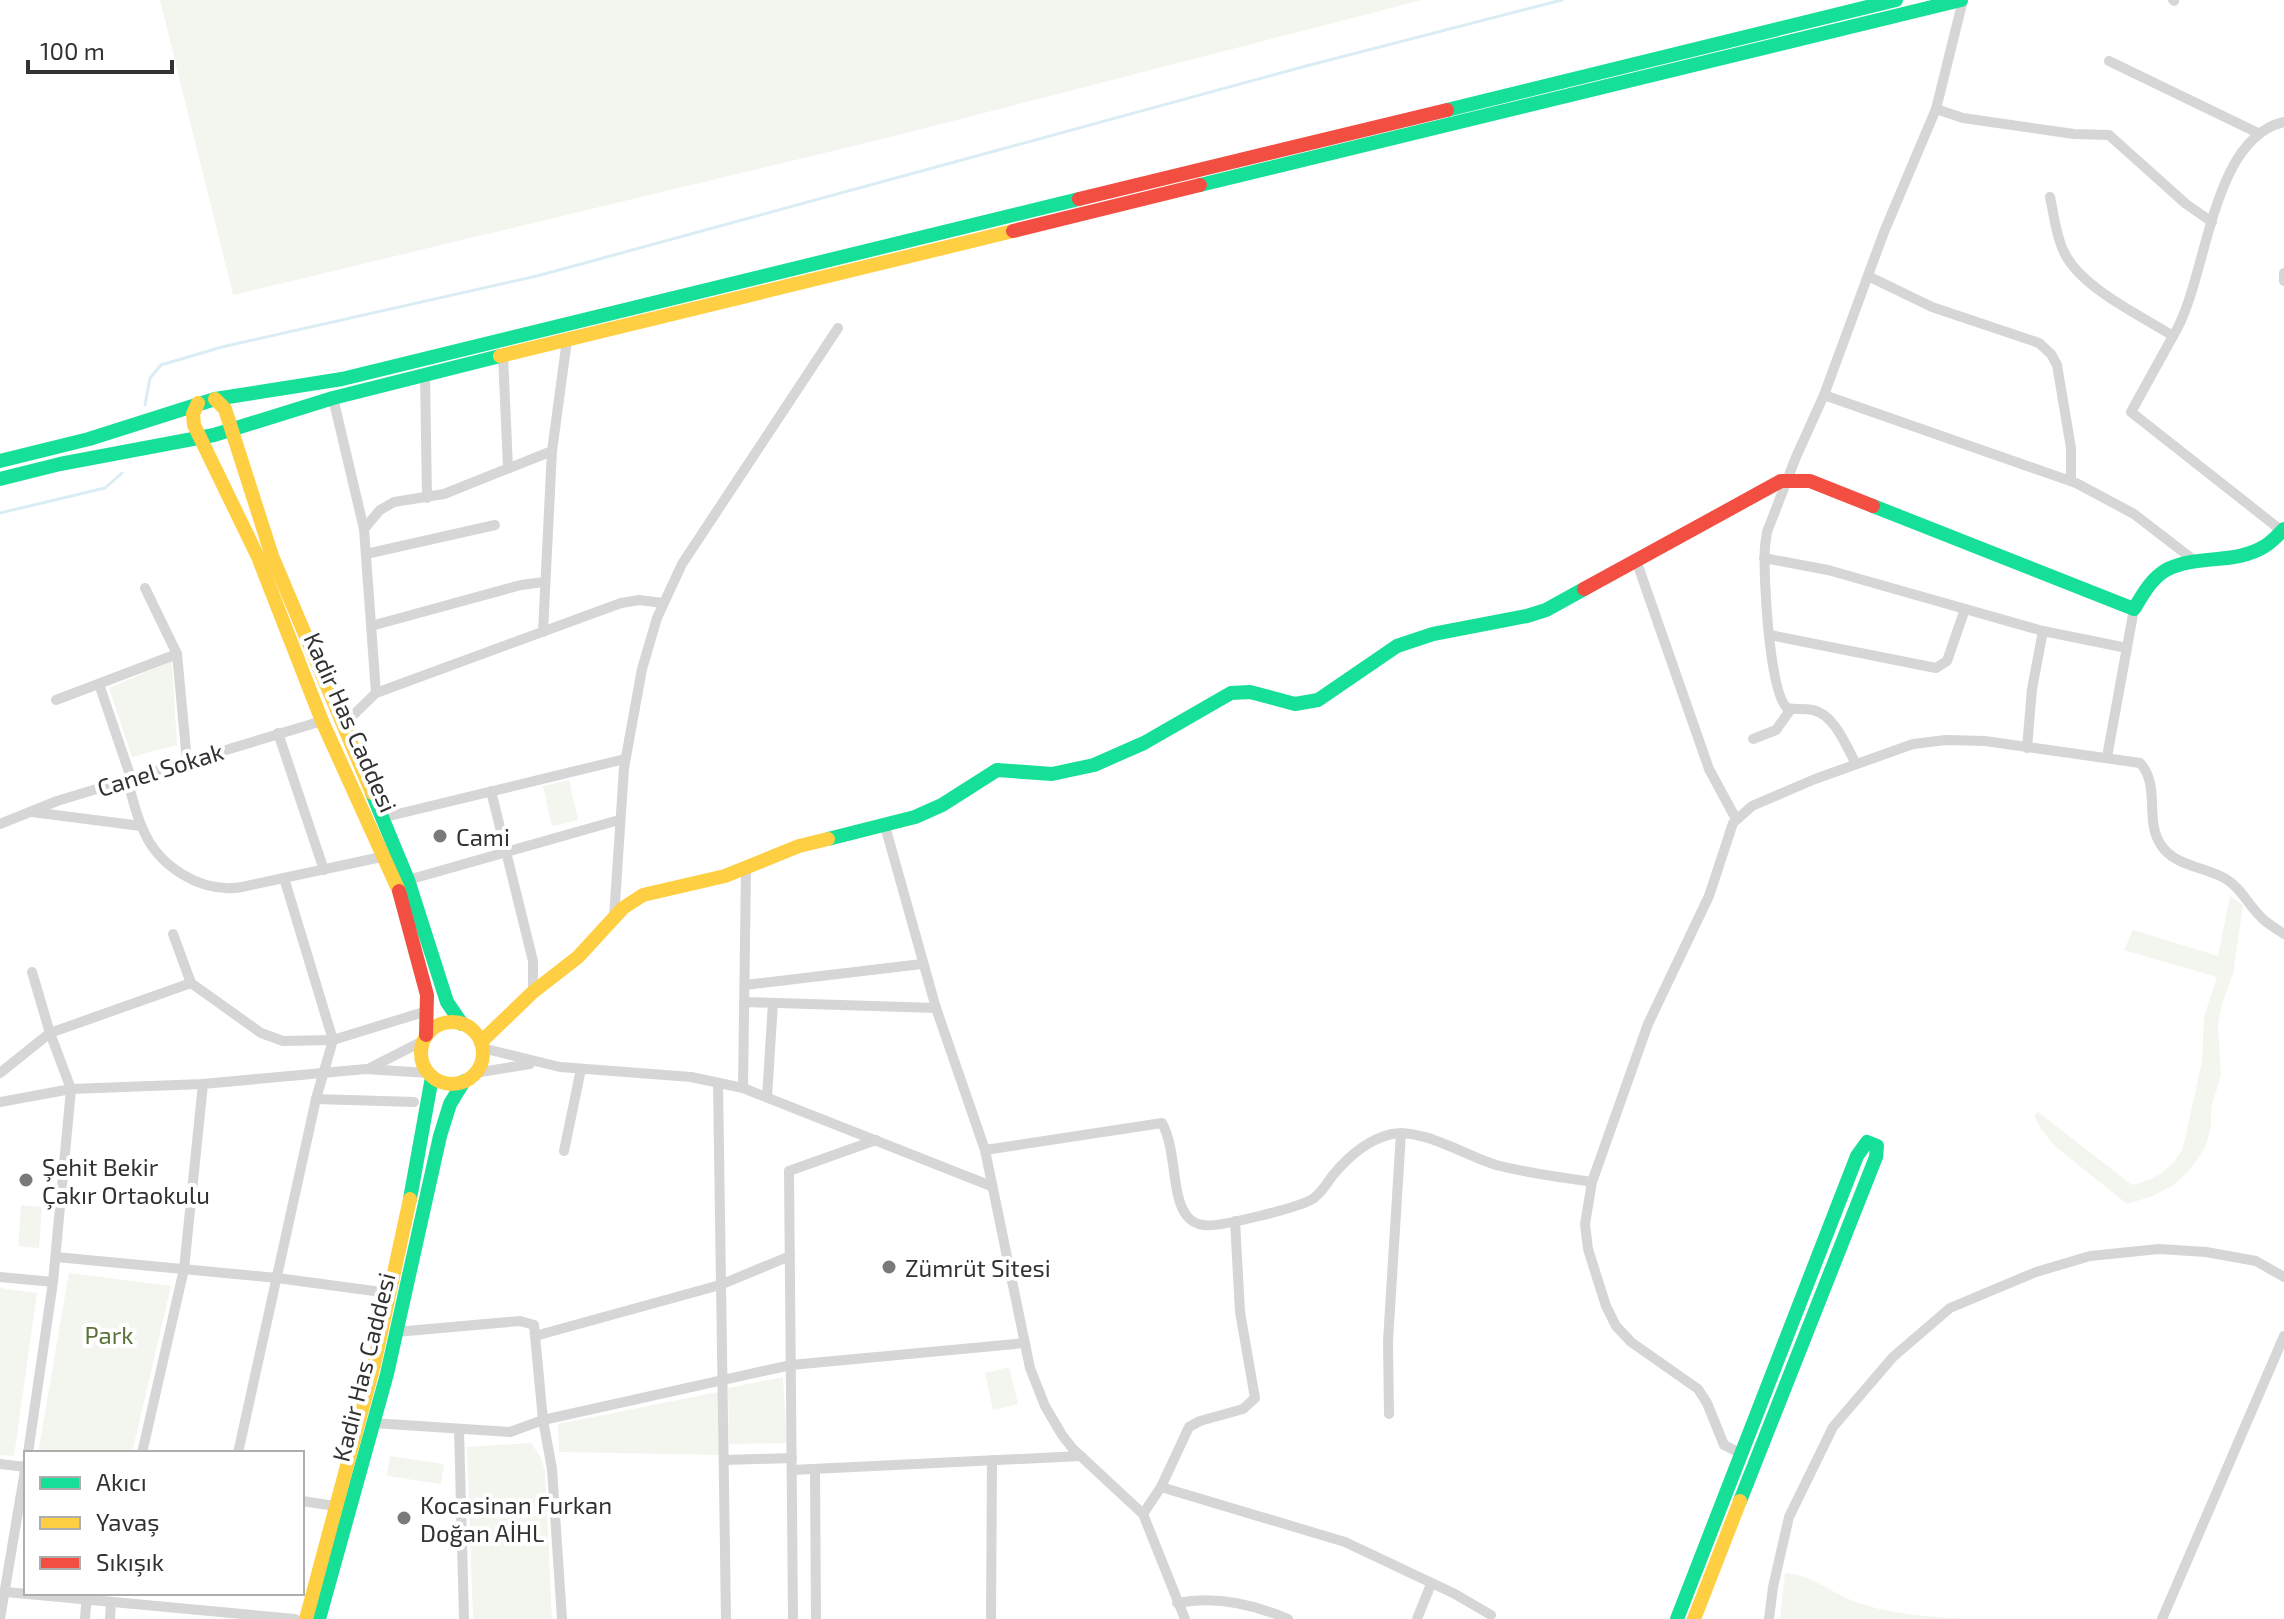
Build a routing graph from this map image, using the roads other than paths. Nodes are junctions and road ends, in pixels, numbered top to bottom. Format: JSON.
{"nodes":[{"id":1,"x":1896,"y":0,"type":"edge"},
{"id":2,"x":1962,"y":0,"type":"edge"},
{"id":3,"x":2109,"y":61,"type":"dead end"},
{"id":4,"x":1936,"y":109,"type":"junction"},
{"id":5,"x":2284,"y":122,"type":"edge"},
{"id":6,"x":2258,"y":133,"type":"junction"},
{"id":7,"x":2050,"y":197,"type":"dead end"},
{"id":8,"x":2212,"y":222,"type":"junction"},
{"id":9,"x":2284,"y":273,"type":"edge"},
{"id":10,"x":1868,"y":276,"type":"junction"},
{"id":11,"x":2284,"y":281,"type":"edge"},
{"id":12,"x":838,"y":328,"type":"dead end"},
{"id":13,"x":2173,"y":336,"type":"junction"},
{"id":14,"x":567,"y":340,"type":"junction"},
{"id":15,"x":503,"y":355,"type":"junction"},
{"id":16,"x":425,"y":374,"type":"junction"},
{"id":17,"x":1824,"y":395,"type":"junction"},
{"id":18,"x":333,"y":398,"type":"junction"},
{"id":19,"x":215,"y":399,"type":"junction"},
{"id":20,"x":198,"y":403,"type":"junction"},
{"id":21,"x":231,"y":429,"type":"junction"},
{"id":22,"x":199,"y":437,"type":"junction"},
{"id":23,"x":552,"y":451,"type":"junction"},
{"id":24,"x":0,"y":461,"type":"edge"},
{"id":25,"x":508,"y":468,"type":"junction"},
{"id":26,"x":0,"y":479,"type":"edge"},
{"id":27,"x":1789,"y":479,"type":"junction"},
{"id":28,"x":2071,"y":481,"type":"junction"},
{"id":29,"x":427,"y":498,"type":"junction"},
{"id":30,"x":495,"y":525,"type":"dead end"},
{"id":31,"x":364,"y":529,"type":"junction"},
{"id":32,"x":2283,"y":530,"type":"edge"},
{"id":33,"x":366,"y":554,"type":"junction"},
{"id":34,"x":1764,"y":558,"type":"junction"},
{"id":35,"x":1636,"y":560,"type":"junction"},
{"id":36,"x":2195,"y":561,"type":"junction"},
{"id":37,"x":544,"y":582,"type":"junction"},
{"id":38,"x":145,"y":588,"type":"dead end"},
{"id":39,"x":663,"y":603,"type":"junction"},
{"id":40,"x":1965,"y":609,"type":"junction"},
{"id":41,"x":2134,"y":609,"type":"junction"},
{"id":42,"x":371,"y":626,"type":"junction"},
{"id":43,"x":2043,"y":631,"type":"junction"},
{"id":44,"x":543,"y":632,"type":"junction"},
{"id":45,"x":1770,"y":635,"type":"junction"},
{"id":46,"x":2127,"y":648,"type":"junction"},
{"id":47,"x":177,"y":654,"type":"junction"},
{"id":48,"x":99,"y":684,"type":"junction"},
{"id":49,"x":376,"y":693,"type":"junction"},
{"id":50,"x":56,"y":700,"type":"dead end"},
{"id":51,"x":1791,"y":709,"type":"junction"},
{"id":52,"x":322,"y":721,"type":"junction"},
{"id":53,"x":343,"y":725,"type":"junction"},
{"id":54,"x":278,"y":733,"type":"junction"},
{"id":55,"x":1753,"y":739,"type":"dead end"},
{"id":56,"x":2027,"y":748,"type":"junction"},
{"id":57,"x":2107,"y":757,"type":"junction"},
{"id":58,"x":625,"y":759,"type":"junction"},
{"id":59,"x":187,"y":761,"type":"junction"},
{"id":60,"x":1856,"y":764,"type":"junction"},
{"id":61,"x":129,"y":778,"type":"junction"},
{"id":62,"x":491,"y":791,"type":"junction"},
{"id":63,"x":30,"y":811,"type":"junction"},
{"id":64,"x":381,"y":818,"type":"junction"},
{"id":65,"x":1736,"y":819,"type":"junction"},
{"id":66,"x":619,"y":820,"type":"junction"},
{"id":67,"x":0,"y":824,"type":"edge"},
{"id":68,"x":141,"y":826,"type":"junction"},
{"id":69,"x":885,"y":826,"type":"junction"},
{"id":70,"x":505,"y":851,"type":"junction"},
{"id":71,"x":386,"y":856,"type":"junction"},
{"id":72,"x":746,"y":868,"type":"junction"},
{"id":73,"x":324,"y":870,"type":"junction"},
{"id":74,"x":284,"y":878,"type":"junction"},
{"id":75,"x":408,"y":880,"type":"junction"},
{"id":76,"x":614,"y":920,"type":"junction"},
{"id":77,"x":173,"y":934,"type":"dead end"},
{"id":78,"x":2284,"y":934,"type":"edge"},
{"id":79,"x":922,"y":964,"type":"junction"},
{"id":80,"x":32,"y":972,"type":"dead end"},
{"id":81,"x":191,"y":983,"type":"junction"},
{"id":82,"x":745,"y":985,"type":"junction"},
{"id":83,"x":533,"y":992,"type":"junction"},
{"id":84,"x":744,"y":1002,"type":"junction"},
{"id":85,"x":773,"y":1003,"type":"junction"},
{"id":86,"x":936,"y":1008,"type":"junction"},
{"id":87,"x":427,"y":1011,"type":"junction"},
{"id":88,"x":462,"y":1024,"type":"junction"},
{"id":89,"x":50,"y":1033,"type":"junction"},
{"id":90,"x":425,"y":1038,"type":"junction"},
{"id":91,"x":333,"y":1040,"type":"junction"},
{"id":92,"x":482,"y":1045,"type":"junction"},
{"id":93,"x":540,"y":1063,"type":"junction"},
{"id":94,"x":366,"y":1069,"type":"junction"},
{"id":95,"x":581,"y":1069,"type":"junction"},
{"id":96,"x":0,"y":1073,"type":"edge"},
{"id":97,"x":325,"y":1074,"type":"junction"},
{"id":98,"x":430,"y":1075,"type":"junction"},
{"id":99,"x":470,"y":1077,"type":"junction"},
{"id":100,"x":718,"y":1083,"type":"junction"},
{"id":101,"x":203,"y":1084,"type":"junction"},
{"id":102,"x":743,"y":1088,"type":"junction"},
{"id":103,"x":71,"y":1089,"type":"junction"},
{"id":104,"x":767,"y":1097,"type":"junction"},
{"id":105,"x":316,"y":1099,"type":"junction"},
{"id":106,"x":0,"y":1102,"type":"edge"},
{"id":107,"x":414,"y":1102,"type":"dead end"},
{"id":108,"x":1401,"y":1133,"type":"junction"},
{"id":109,"x":876,"y":1140,"type":"junction"},
{"id":110,"x":985,"y":1150,"type":"junction"},
{"id":111,"x":564,"y":1151,"type":"dead end"},
{"id":112,"x":1592,"y":1182,"type":"junction"},
{"id":113,"x":991,"y":1186,"type":"junction"},
{"id":114,"x":1235,"y":1221,"type":"junction"},
{"id":115,"x":790,"y":1256,"type":"junction"},
{"id":116,"x":56,"y":1257,"type":"junction"},
{"id":117,"x":184,"y":1269,"type":"junction"},
{"id":118,"x":0,"y":1277,"type":"edge"},
{"id":119,"x":2284,"y":1277,"type":"edge"},
{"id":120,"x":277,"y":1278,"type":"junction"},
{"id":121,"x":53,"y":1282,"type":"junction"},
{"id":122,"x":720,"y":1285,"type":"junction"},
{"id":123,"x":389,"y":1293,"type":"junction"},
{"id":124,"x":396,"y":1332,"type":"junction"},
{"id":125,"x":535,"y":1336,"type":"junction"},
{"id":126,"x":2284,"y":1336,"type":"edge"},
{"id":127,"x":1025,"y":1343,"type":"junction"},
{"id":128,"x":791,"y":1365,"type":"junction"},
{"id":129,"x":721,"y":1381,"type":"junction"},
{"id":130,"x":1389,"y":1414,"type":"dead end"},
{"id":131,"x":543,"y":1420,"type":"junction"},
{"id":132,"x":373,"y":1423,"type":"junction"},
{"id":133,"x":459,"y":1429,"type":"junction"},
{"id":134,"x":28,"y":1451,"type":"edge"},
{"id":135,"x":142,"y":1451,"type":"edge"},
{"id":136,"x":238,"y":1451,"type":"edge"},
{"id":137,"x":1742,"y":1454,"type":"junction"},
{"id":138,"x":1081,"y":1456,"type":"junction"},
{"id":139,"x":724,"y":1460,"type":"junction"},
{"id":140,"x":992,"y":1460,"type":"junction"},
{"id":141,"x":0,"y":1464,"type":"edge"},
{"id":142,"x":792,"y":1464,"type":"junction"},
{"id":143,"x":24,"y":1466,"type":"edge"},
{"id":144,"x":815,"y":1469,"type":"junction"},
{"id":145,"x":24,"y":1477,"type":"edge"},
{"id":146,"x":1161,"y":1487,"type":"junction"},
{"id":147,"x":304,"y":1501,"type":"edge"},
{"id":148,"x":335,"y":1506,"type":"junction"},
{"id":149,"x":1143,"y":1514,"type":"junction"},
{"id":150,"x":0,"y":1528,"type":"edge"},
{"id":151,"x":15,"y":1528,"type":"junction"},
{"id":152,"x":1431,"y":1584,"type":"junction"},
{"id":153,"x":6,"y":1592,"type":"junction"},
{"id":154,"x":24,"y":1593,"type":"edge"},
{"id":155,"x":67,"y":1595,"type":"edge"},
{"id":156,"x":87,"y":1596,"type":"edge"},
{"id":157,"x":111,"y":1602,"type":"junction"},
{"id":158,"x":1177,"y":1603,"type":"junction"},
{"id":159,"x":1244,"y":1605,"type":"junction"},
{"id":160,"x":1491,"y":1615,"type":"dead end"},
{"id":161,"x":0,"y":1619,"type":"edge"},
{"id":162,"x":85,"y":1619,"type":"edge"},
{"id":163,"x":110,"y":1619,"type":"edge"},
{"id":164,"x":295,"y":1619,"type":"edge"},
{"id":165,"x":306,"y":1619,"type":"edge"},
{"id":166,"x":319,"y":1619,"type":"edge"},
{"id":167,"x":464,"y":1619,"type":"edge"},
{"id":168,"x":562,"y":1619,"type":"edge"},
{"id":169,"x":726,"y":1619,"type":"edge"},
{"id":170,"x":793,"y":1619,"type":"edge"},
{"id":171,"x":816,"y":1619,"type":"edge"},
{"id":172,"x":991,"y":1619,"type":"edge"},
{"id":173,"x":1185,"y":1619,"type":"edge"},
{"id":174,"x":1240,"y":1619,"type":"edge"},
{"id":175,"x":1288,"y":1619,"type":"edge"},
{"id":176,"x":1417,"y":1619,"type":"edge"},
{"id":177,"x":1677,"y":1619,"type":"edge"},
{"id":178,"x":1694,"y":1619,"type":"edge"},
{"id":179,"x":1769,"y":1619,"type":"edge"},
{"id":180,"x":2162,"y":1619,"type":"edge"}],
"edges":[{"from":1,"to":19,"type":"street"},
{"from":2,"to":4,"type":"street"},
{"from":2,"to":14,"type":"street"},
{"from":3,"to":6,"type":"street"},
{"from":4,"to":8,"type":"street"},
{"from":4,"to":10,"type":"street"},
{"from":5,"to":6,"type":"street"},
{"from":6,"to":8,"type":"street"},
{"from":7,"to":13,"type":"street"},
{"from":8,"to":13,"type":"street"},
{"from":9,"to":11,"type":"street"},
{"from":10,"to":17,"type":"street"},
{"from":10,"to":28,"type":"street"},
{"from":12,"to":39,"type":"street"},
{"from":13,"to":32,"type":"street"},
{"from":14,"to":15,"type":"street"},
{"from":14,"to":23,"type":"street"},
{"from":15,"to":16,"type":"street"},
{"from":15,"to":25,"type":"street"},
{"from":16,"to":18,"type":"street"},
{"from":16,"to":29,"type":"street"},
{"from":17,"to":27,"type":"street"},
{"from":17,"to":28,"type":"street"},
{"from":18,"to":21,"type":"street"},
{"from":18,"to":31,"type":"street"},
{"from":19,"to":20,"type":"street"},
{"from":19,"to":21,"type":"street"},
{"from":20,"to":22,"type":"street"},
{"from":20,"to":24,"type":"street"},
{"from":21,"to":22,"type":"street"},
{"from":21,"to":53,"type":"street","name":"Kadir Has Caddesi"},
{"from":22,"to":26,"type":"street"},
{"from":22,"to":52,"type":"street","name":"Kadir Has Caddesi"},
{"from":23,"to":25,"type":"street"},
{"from":23,"to":37,"type":"street"},
{"from":25,"to":29,"type":"street"},
{"from":27,"to":34,"type":"street"},
{"from":27,"to":35,"type":"street"},
{"from":27,"to":41,"type":"street"},
{"from":28,"to":36,"type":"street"},
{"from":29,"to":31,"type":"street"},
{"from":30,"to":33,"type":"street"},
{"from":31,"to":33,"type":"street"},
{"from":32,"to":36,"type":"street"},
{"from":33,"to":42,"type":"street"},
{"from":34,"to":40,"type":"street"},
{"from":34,"to":45,"type":"street"},
{"from":35,"to":65,"type":"street"},
{"from":35,"to":69,"type":"street"},
{"from":36,"to":41,"type":"street"},
{"from":37,"to":42,"type":"street"},
{"from":37,"to":44,"type":"street"},
{"from":38,"to":47,"type":"street"},
{"from":39,"to":44,"type":"street"},
{"from":39,"to":58,"type":"street"},
{"from":40,"to":43,"type":"street"},
{"from":40,"to":45,"type":"street"},
{"from":41,"to":46,"type":"street"},
{"from":42,"to":49,"type":"street"},
{"from":43,"to":46,"type":"street"},
{"from":43,"to":56,"type":"street"},
{"from":44,"to":49,"type":"street"},
{"from":45,"to":51,"type":"street"},
{"from":46,"to":57,"type":"street"},
{"from":47,"to":48,"type":"street"},
{"from":47,"to":59,"type":"street"},
{"from":48,"to":50,"type":"street"},
{"from":48,"to":61,"type":"street"},
{"from":49,"to":53,"type":"street"},
{"from":51,"to":55,"type":"street"},
{"from":51,"to":60,"type":"street"},
{"from":52,"to":54,"type":"street","name":"Canel Sokak"},
{"from":52,"to":71,"type":"street","name":"Kadir Has Caddesi"},
{"from":53,"to":64,"type":"street","name":"Kadir Has Caddesi"},
{"from":54,"to":59,"type":"street","name":"Canel Sokak"},
{"from":54,"to":73,"type":"street"},
{"from":56,"to":57,"type":"street"},
{"from":56,"to":60,"type":"street"},
{"from":57,"to":78,"type":"street"},
{"from":58,"to":62,"type":"street"},
{"from":58,"to":66,"type":"street"},
{"from":59,"to":61,"type":"street","name":"Canel Sokak"},
{"from":60,"to":65,"type":"street"},
{"from":61,"to":63,"type":"street","name":"Canel Sokak"},
{"from":61,"to":68,"type":"street"},
{"from":62,"to":64,"type":"street"},
{"from":62,"to":70,"type":"street"},
{"from":63,"to":67,"type":"street","name":"Canel Sokak"},
{"from":63,"to":68,"type":"street"},
{"from":64,"to":75,"type":"street","name":"Kadir Has Caddesi"},
{"from":65,"to":112,"type":"street"},
{"from":66,"to":70,"type":"street"},
{"from":66,"to":76,"type":"street"},
{"from":68,"to":74,"type":"street"},
{"from":69,"to":72,"type":"street"},
{"from":69,"to":79,"type":"street"},
{"from":70,"to":75,"type":"street"},
{"from":70,"to":83,"type":"street"},
{"from":71,"to":73,"type":"street"},
{"from":71,"to":87,"type":"street","name":"Kadir Has Caddesi"},
{"from":72,"to":76,"type":"street"},
{"from":72,"to":82,"type":"street"},
{"from":73,"to":74,"type":"street"},
{"from":74,"to":91,"type":"street"},
{"from":75,"to":88,"type":"street","name":"Kadir Has Caddesi"},
{"from":76,"to":83,"type":"street"},
{"from":77,"to":81,"type":"street"},
{"from":79,"to":82,"type":"street"},
{"from":79,"to":86,"type":"street"},
{"from":80,"to":89,"type":"street"},
{"from":81,"to":89,"type":"street"},
{"from":81,"to":91,"type":"street"},
{"from":82,"to":84,"type":"street"},
{"from":83,"to":92,"type":"street"},
{"from":84,"to":85,"type":"street"},
{"from":84,"to":102,"type":"street"},
{"from":85,"to":86,"type":"street"},
{"from":85,"to":104,"type":"street"},
{"from":86,"to":110,"type":"street"},
{"from":87,"to":90,"type":"street","name":"Kadir Has Caddesi"},
{"from":87,"to":91,"type":"street"},
{"from":88,"to":90,"type":"street"},
{"from":88,"to":92,"type":"street"},
{"from":89,"to":96,"type":"street"},
{"from":89,"to":103,"type":"street"},
{"from":90,"to":94,"type":"street"},
{"from":90,"to":98,"type":"street"},
{"from":91,"to":97,"type":"street"},
{"from":92,"to":93,"type":"street"},
{"from":92,"to":99,"type":"street"},
{"from":93,"to":95,"type":"street"},
{"from":93,"to":99,"type":"street"},
{"from":94,"to":97,"type":"street"},
{"from":94,"to":98,"type":"street"},
{"from":95,"to":100,"type":"street"},
{"from":95,"to":111,"type":"street"},
{"from":97,"to":101,"type":"street"},
{"from":97,"to":105,"type":"street"},
{"from":98,"to":99,"type":"street"},
{"from":98,"to":123,"type":"street","name":"Kadir Has Caddesi"},
{"from":99,"to":124,"type":"street","name":"Kadir Has Caddesi"},
{"from":100,"to":102,"type":"street"},
{"from":100,"to":122,"type":"street"},
{"from":101,"to":103,"type":"street"},
{"from":101,"to":117,"type":"street"},
{"from":102,"to":104,"type":"street"},
{"from":103,"to":106,"type":"street"},
{"from":103,"to":116,"type":"street"},
{"from":104,"to":109,"type":"street"},
{"from":105,"to":107,"type":"street"},
{"from":105,"to":120,"type":"street"},
{"from":108,"to":112,"type":"street"},
{"from":108,"to":114,"type":"street"},
{"from":108,"to":130,"type":"street"},
{"from":109,"to":113,"type":"street"},
{"from":109,"to":115,"type":"street"},
{"from":110,"to":113,"type":"street"},
{"from":110,"to":114,"type":"street"},
{"from":112,"to":137,"type":"street"},
{"from":113,"to":127,"type":"street"},
{"from":114,"to":146,"type":"street"},
{"from":115,"to":122,"type":"street"},
{"from":115,"to":128,"type":"street"},
{"from":116,"to":117,"type":"street"},
{"from":116,"to":121,"type":"street"},
{"from":117,"to":120,"type":"street"},
{"from":117,"to":135,"type":"street"},
{"from":118,"to":121,"type":"street"},
{"from":119,"to":179,"type":"street"},
{"from":120,"to":123,"type":"street"},
{"from":120,"to":136,"type":"street"},
{"from":121,"to":134,"type":"street"},
{"from":122,"to":125,"type":"street"},
{"from":122,"to":129,"type":"street"},
{"from":123,"to":148,"type":"street","name":"Kadir Has Caddesi"},
{"from":124,"to":125,"type":"street"},
{"from":124,"to":132,"type":"street","name":"Kadir Has Caddesi"},
{"from":125,"to":131,"type":"street"},
{"from":126,"to":180,"type":"street"},
{"from":127,"to":128,"type":"street"},
{"from":127,"to":138,"type":"street"},
{"from":128,"to":129,"type":"street"},
{"from":128,"to":142,"type":"street"},
{"from":129,"to":131,"type":"street"},
{"from":129,"to":139,"type":"street"},
{"from":131,"to":133,"type":"street"},
{"from":131,"to":168,"type":"street"},
{"from":132,"to":133,"type":"street"},
{"from":132,"to":166,"type":"street","name":"Kadir Has Caddesi"},
{"from":133,"to":167,"type":"street"},
{"from":137,"to":177,"type":"street"},
{"from":137,"to":178,"type":"street"},
{"from":138,"to":140,"type":"street"},
{"from":138,"to":149,"type":"street"},
{"from":139,"to":142,"type":"street"},
{"from":139,"to":169,"type":"street"},
{"from":140,"to":144,"type":"street"},
{"from":140,"to":172,"type":"street"},
{"from":141,"to":143,"type":"street"},
{"from":142,"to":144,"type":"street"},
{"from":142,"to":170,"type":"street"},
{"from":144,"to":171,"type":"street"},
{"from":145,"to":151,"type":"street"},
{"from":146,"to":149,"type":"street"},
{"from":146,"to":152,"type":"street"},
{"from":147,"to":148,"type":"street"},
{"from":148,"to":165,"type":"street","name":"Kadir Has Caddesi"},
{"from":149,"to":158,"type":"street"},
{"from":150,"to":151,"type":"street"},
{"from":151,"to":153,"type":"street"},
{"from":152,"to":160,"type":"street"},
{"from":152,"to":176,"type":"street"},
{"from":153,"to":154,"type":"street"},
{"from":153,"to":161,"type":"street"},
{"from":155,"to":156,"type":"street"},
{"from":156,"to":157,"type":"street"},
{"from":156,"to":162,"type":"street"},
{"from":157,"to":163,"type":"street"},
{"from":157,"to":164,"type":"street"},
{"from":158,"to":159,"type":"street"},
{"from":158,"to":173,"type":"street"},
{"from":159,"to":174,"type":"street"},
{"from":159,"to":175,"type":"street"}]}
